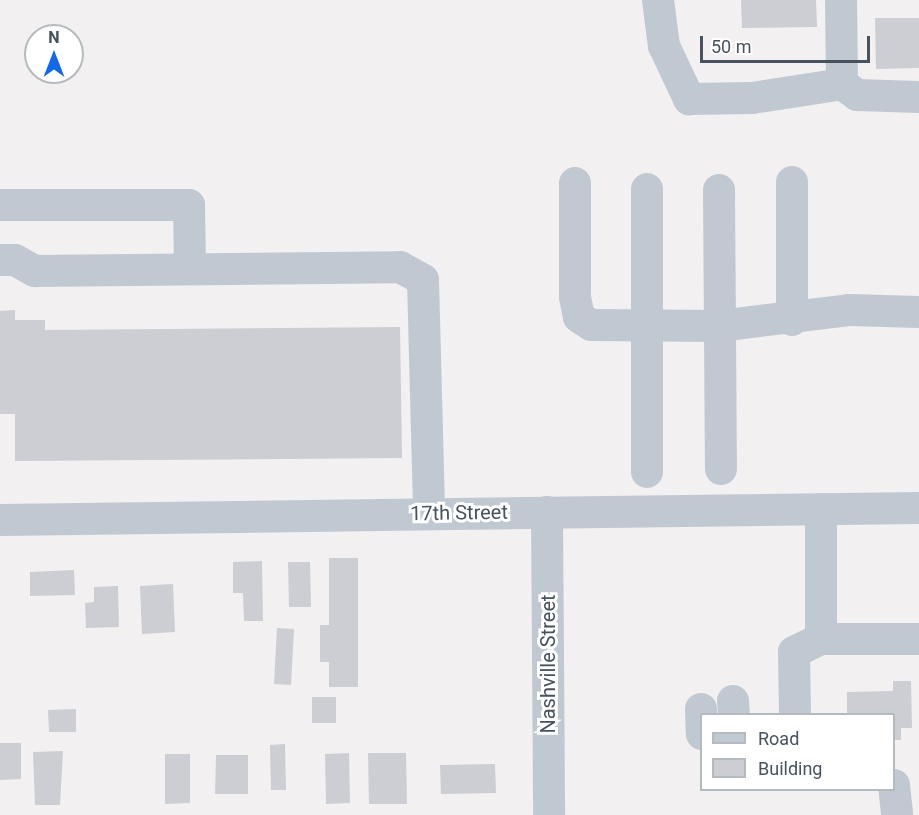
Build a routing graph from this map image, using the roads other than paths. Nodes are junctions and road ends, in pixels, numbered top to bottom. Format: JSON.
{"nodes":[{"id":1,"x":657,"y":0,"type":"edge"},
{"id":2,"x":841,"y":0,"type":"edge"},
{"id":3,"x":842,"y":84,"type":"junction"},
{"id":4,"x":919,"y":97,"type":"edge"},
{"id":5,"x":792,"y":182,"type":"dead end"},
{"id":6,"x":575,"y":183,"type":"dead end"},
{"id":7,"x":647,"y":189,"type":"dead end"},
{"id":8,"x":719,"y":190,"type":"dead end"},
{"id":9,"x":0,"y":205,"type":"edge"},
{"id":10,"x":0,"y":260,"type":"edge"},
{"id":11,"x":190,"y":268,"type":"junction"},
{"id":12,"x":919,"y":312,"type":"edge"},
{"id":13,"x":792,"y":320,"type":"junction"},
{"id":14,"x":646,"y":325,"type":"junction"},
{"id":15,"x":719,"y":326,"type":"junction"},
{"id":16,"x":721,"y":469,"type":"dead end"},
{"id":17,"x":647,"y":472,"type":"dead end"},
{"id":18,"x":919,"y":508,"type":"edge"},
{"id":19,"x":821,"y":509,"type":"junction"},
{"id":20,"x":547,"y":512,"type":"junction"},
{"id":21,"x":429,"y":514,"type":"junction"},
{"id":22,"x":0,"y":520,"type":"edge"},
{"id":23,"x":821,"y":639,"type":"junction"},
{"id":24,"x":917,"y":639,"type":"dead end"},
{"id":25,"x":795,"y":713,"type":"edge"},
{"id":26,"x":895,"y":791,"type":"edge"},
{"id":27,"x":549,"y":815,"type":"edge"},
{"id":28,"x":897,"y":815,"type":"edge"}],
"edges":[{"from":1,"to":3,"type":"street"},
{"from":2,"to":3,"type":"street"},
{"from":3,"to":4,"type":"street"},
{"from":5,"to":13,"type":"street"},
{"from":6,"to":14,"type":"street"},
{"from":7,"to":14,"type":"street"},
{"from":8,"to":15,"type":"street"},
{"from":9,"to":11,"type":"street"},
{"from":10,"to":11,"type":"street"},
{"from":11,"to":21,"type":"street"},
{"from":12,"to":13,"type":"street"},
{"from":13,"to":15,"type":"street"},
{"from":14,"to":15,"type":"street"},
{"from":14,"to":17,"type":"street"},
{"from":15,"to":16,"type":"street"},
{"from":18,"to":19,"type":"street","name":"17th Street"},
{"from":19,"to":20,"type":"street","name":"17th Street"},
{"from":19,"to":23,"type":"street"},
{"from":20,"to":21,"type":"street","name":"17th Street"},
{"from":20,"to":27,"type":"street","name":"Nashville Street"},
{"from":21,"to":22,"type":"street","name":"17th Street"},
{"from":23,"to":24,"type":"street"},
{"from":23,"to":25,"type":"street"},
{"from":26,"to":28,"type":"street"}]}
